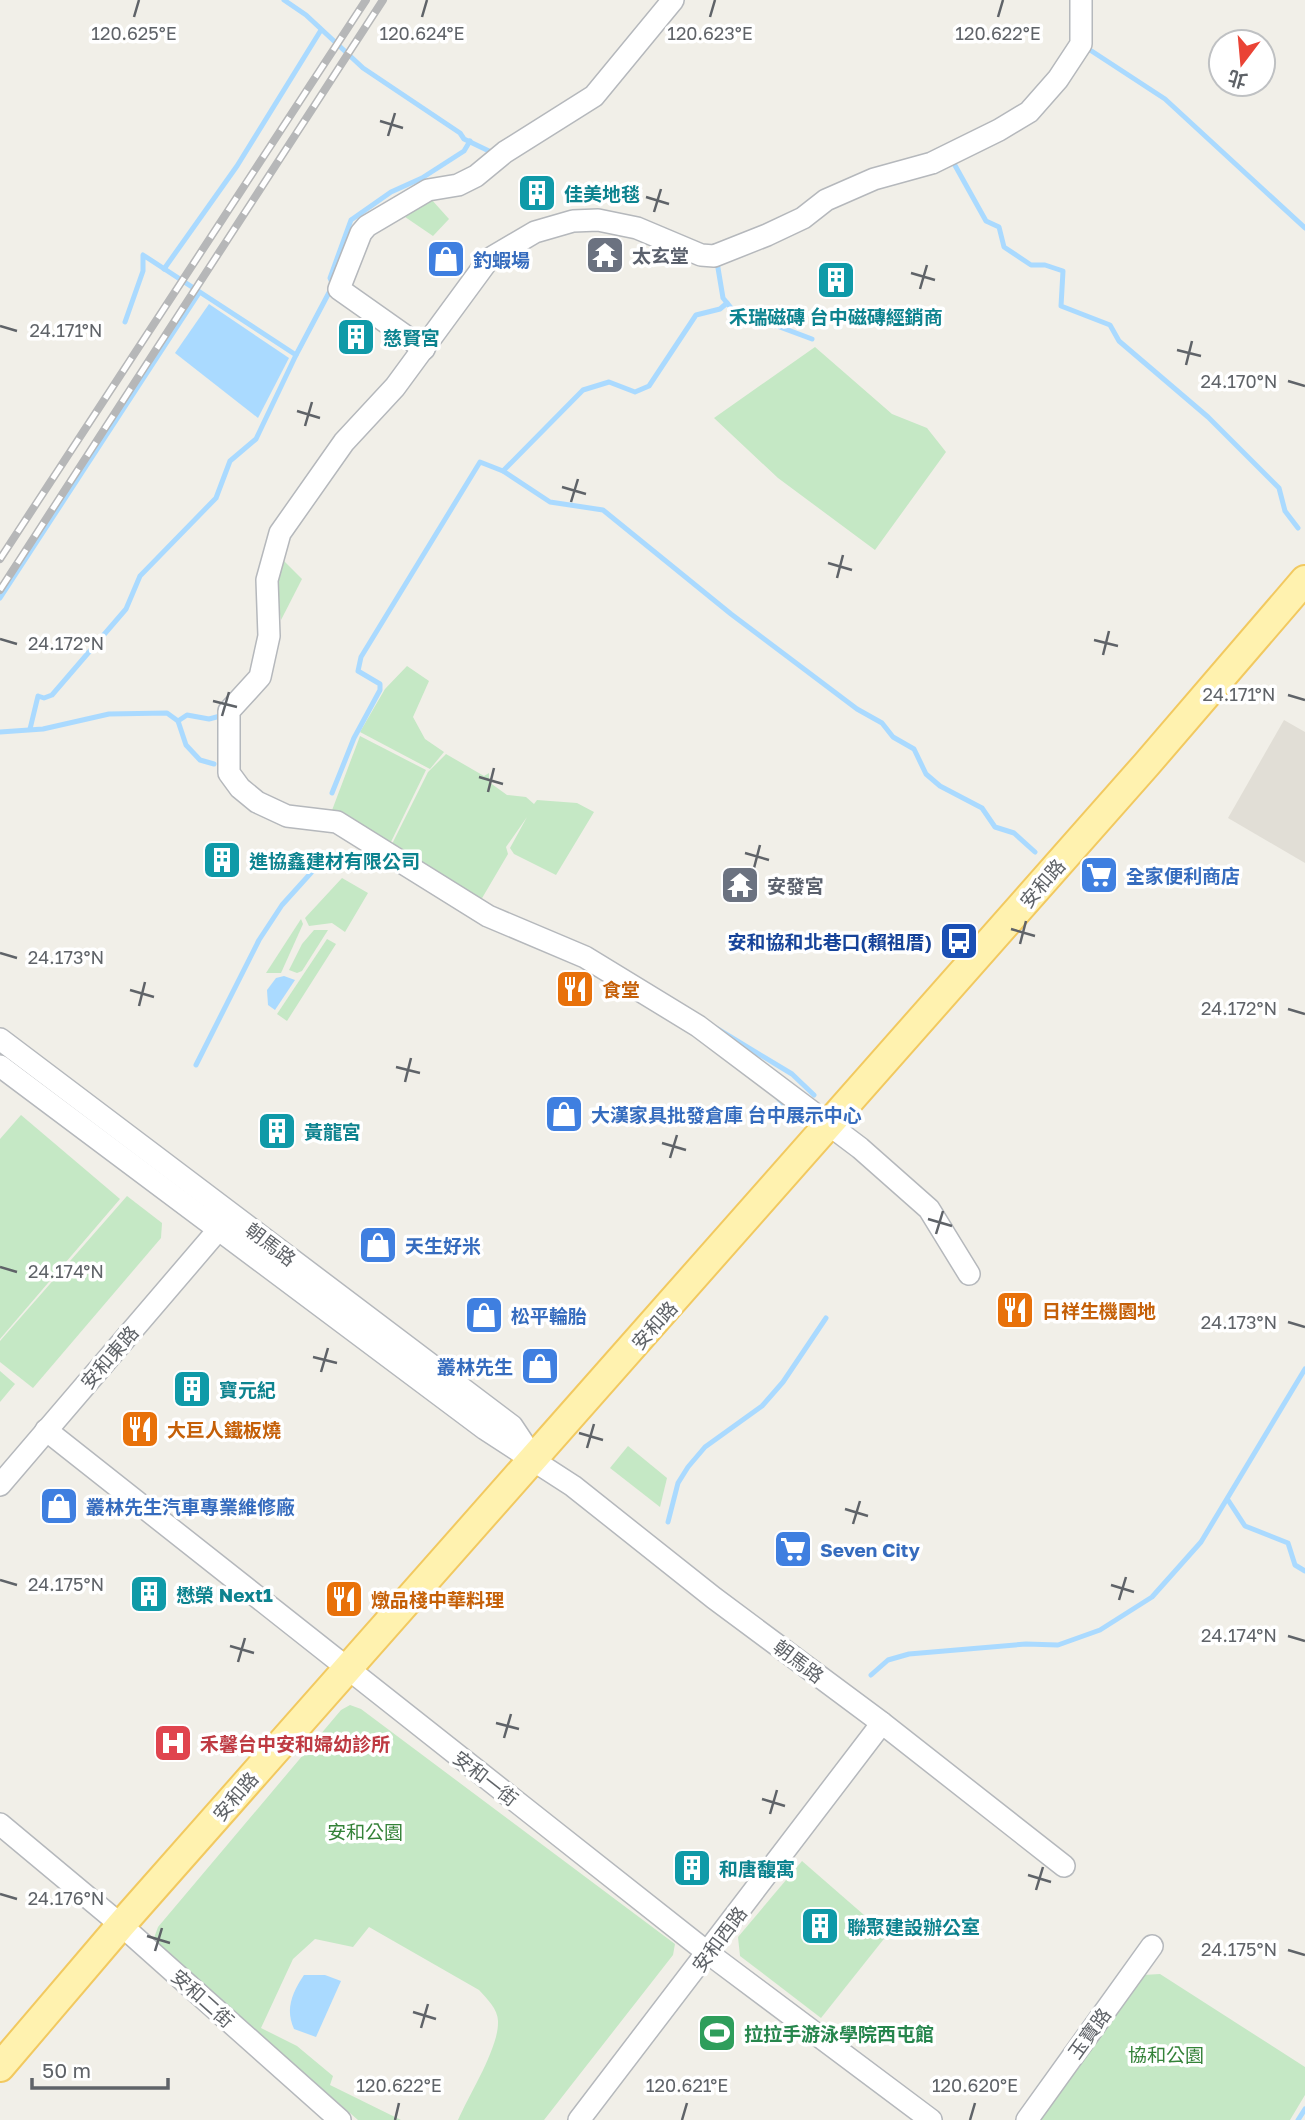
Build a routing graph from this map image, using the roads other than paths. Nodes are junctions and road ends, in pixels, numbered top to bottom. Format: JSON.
{"nodes":[{"id":1,"x":673,"y":0,"type":"edge"},
{"id":2,"x":1081,"y":0,"type":"edge"},
{"id":3,"x":424,"y":349,"type":"junction"},
{"id":4,"x":1305,"y":580,"type":"edge"},
{"id":5,"x":0,"y":1039,"type":"edge"},
{"id":6,"x":0,"y":1066,"type":"edge"},
{"id":7,"x":828,"y":1125,"type":"junction"},
{"id":8,"x":219,"y":1229,"type":"junction"},
{"id":9,"x":969,"y":1274,"type":"dead end"},
{"id":10,"x":46,"y":1430,"type":"junction"},
{"id":11,"x":533,"y":1458,"type":"junction"},
{"id":12,"x":0,"y":1485,"type":"edge"},
{"id":13,"x":347,"y":1669,"type":"junction"},
{"id":14,"x":882,"y":1723,"type":"junction"},
{"id":15,"x":0,"y":1824,"type":"edge"},
{"id":16,"x":1064,"y":1866,"type":"dead end"},
{"id":17,"x":121,"y":1925,"type":"junction"},
{"id":18,"x":1152,"y":1946,"type":"dead end"},
{"id":19,"x":708,"y":1953,"type":"junction"},
{"id":20,"x":0,"y":2067,"type":"edge"},
{"id":21,"x":340,"y":2120,"type":"edge"},
{"id":22,"x":579,"y":2120,"type":"edge"},
{"id":23,"x":931,"y":2120,"type":"edge"},
{"id":24,"x":1027,"y":2120,"type":"edge"}],
"edges":[{"from":1,"to":3,"type":"street"},
{"from":2,"to":3,"type":"street"},
{"from":3,"to":7,"type":"street"},
{"from":4,"to":7,"type":"main road","name":"安和路"},
{"from":5,"to":11,"type":"street","name":"朝馬路"},
{"from":6,"to":8,"type":"street","name":"朝馬路"},
{"from":7,"to":9,"type":"street"},
{"from":7,"to":11,"type":"main road","name":"安和路"},
{"from":8,"to":10,"type":"street","name":"安和東路"},
{"from":8,"to":11,"type":"street","name":"朝馬路"},
{"from":10,"to":12,"type":"street","name":"安和東路"},
{"from":10,"to":13,"type":"street","name":"安和一街"},
{"from":11,"to":13,"type":"main road","name":"安和路"},
{"from":11,"to":14,"type":"street","name":"朝馬路"},
{"from":13,"to":17,"type":"main road","name":"安和路"},
{"from":13,"to":19,"type":"street","name":"安和一街"},
{"from":14,"to":16,"type":"street","name":"朝馬路"},
{"from":14,"to":19,"type":"street","name":"安和西路"},
{"from":15,"to":17,"type":"street","name":"安和二街"},
{"from":17,"to":20,"type":"main road","name":"安和路"},
{"from":17,"to":21,"type":"street","name":"安和二街"},
{"from":18,"to":24,"type":"street","name":"玉寶路"},
{"from":19,"to":22,"type":"street","name":"安和西路"},
{"from":19,"to":23,"type":"street","name":"安和一街"}]}
